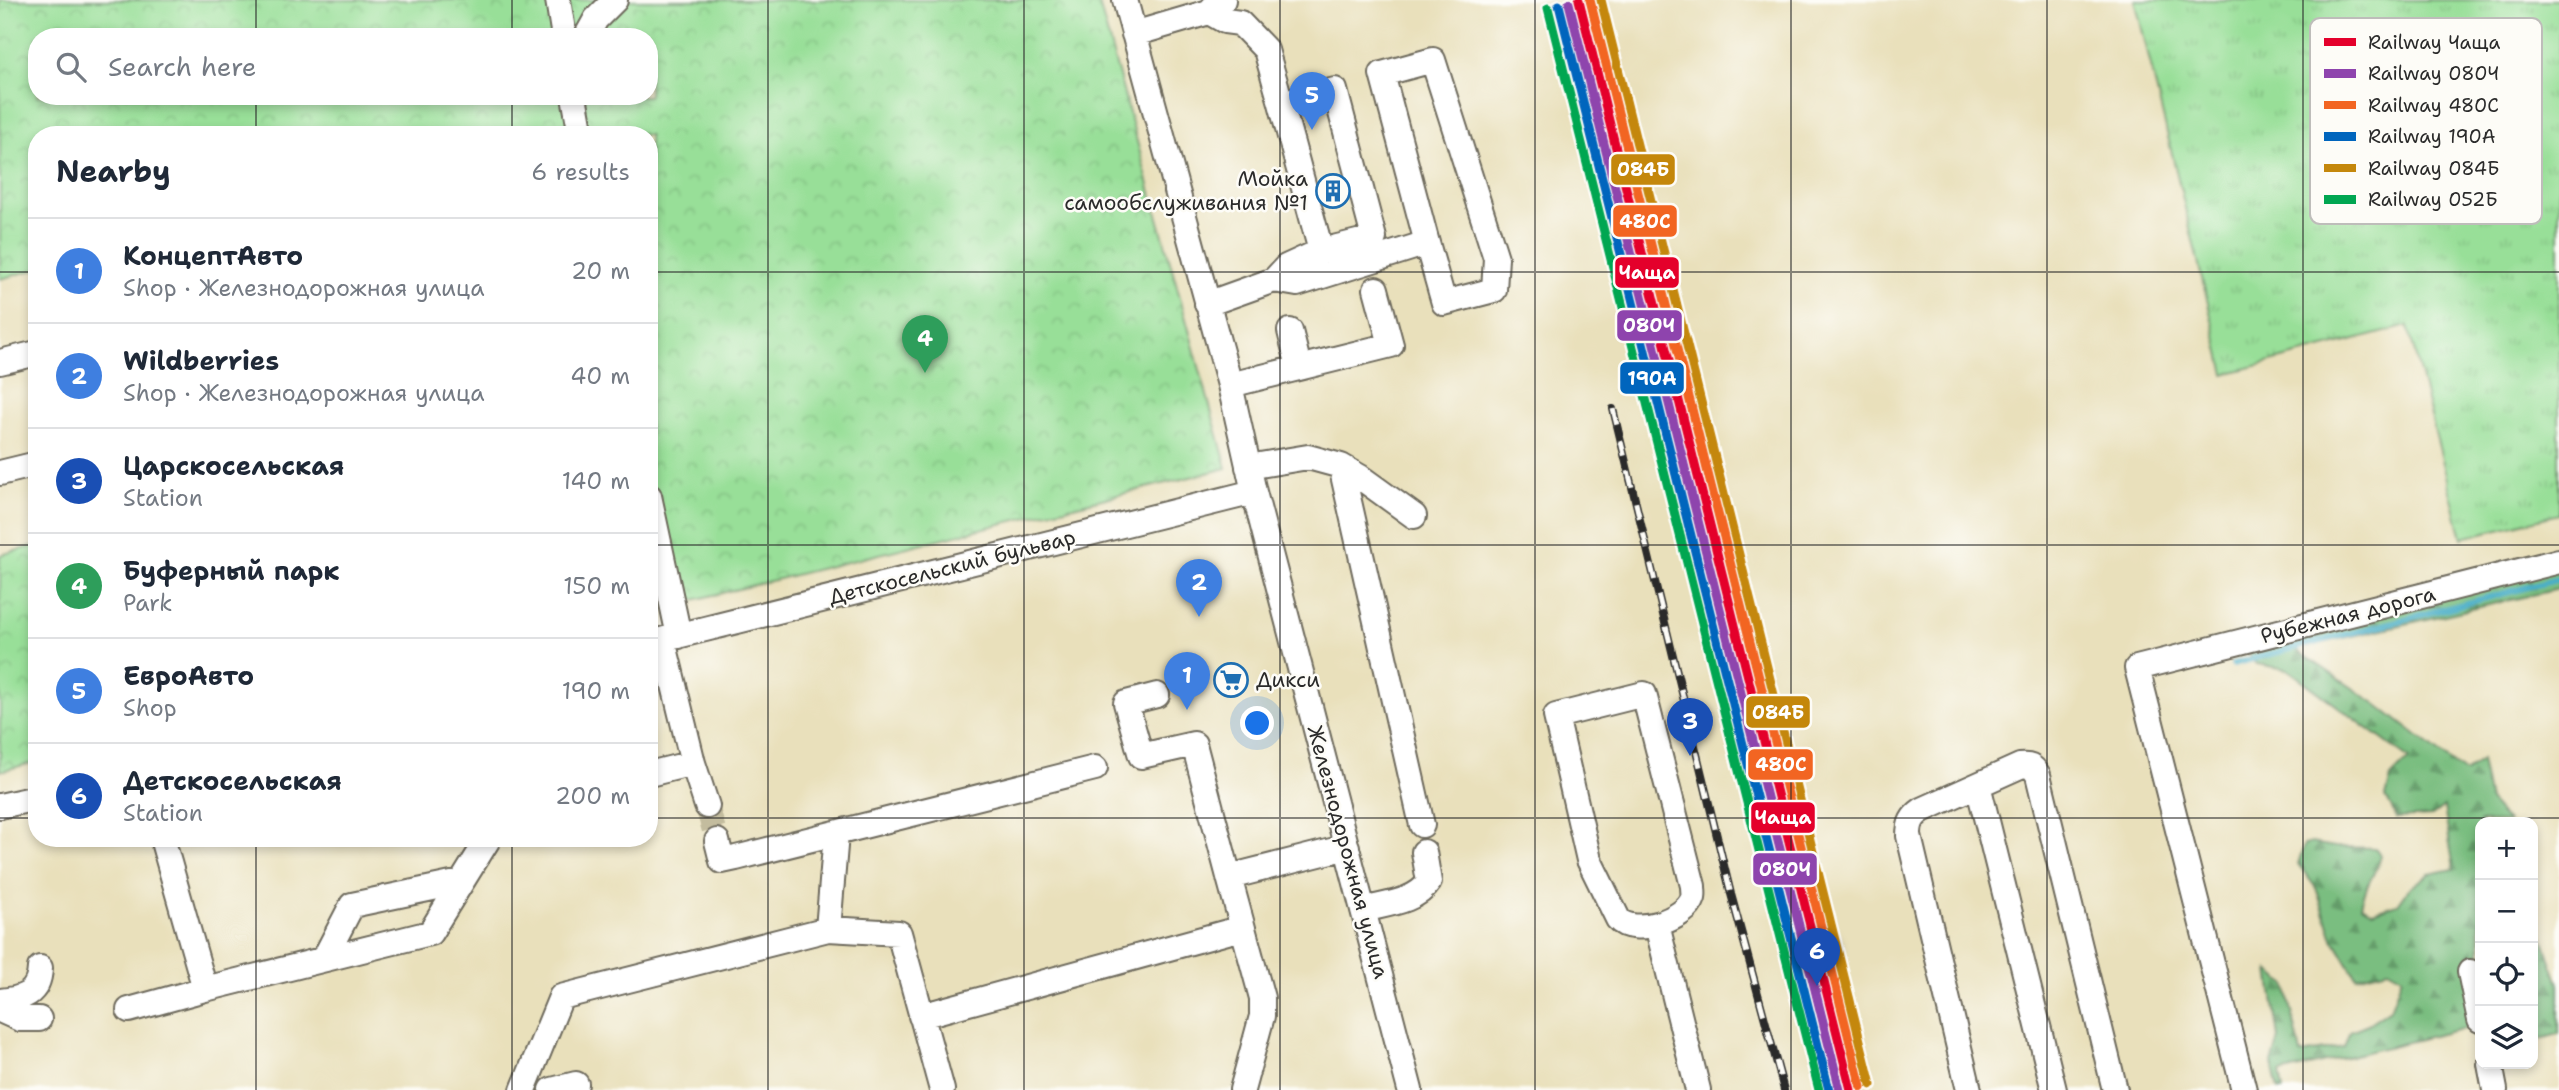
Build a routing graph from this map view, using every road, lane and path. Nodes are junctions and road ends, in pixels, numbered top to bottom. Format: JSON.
{"nodes":[{"id":1,"x":558,"y":0,"type":"edge"},
{"id":2,"x":615,"y":0,"type":"edge"},
{"id":3,"x":1125,"y":0,"type":"edge"},
{"id":4,"x":1216,"y":6,"type":"edge"},
{"id":5,"x":563,"y":28,"type":"edge"},
{"id":6,"x":591,"y":28,"type":"edge"},
{"id":7,"x":1134,"y":34,"type":"junction"},
{"id":8,"x":1281,"y":103,"type":"junction"},
{"id":9,"x":576,"y":105,"type":"edge"},
{"id":10,"x":579,"y":126,"type":"edge"},
{"id":11,"x":1427,"y":243,"type":"junction"},
{"id":12,"x":1321,"y":251,"type":"junction"},
{"id":13,"x":1274,"y":280,"type":"junction"},
{"id":14,"x":1377,"y":289,"type":"dead end"},
{"id":15,"x":1207,"y":304,"type":"junction"},
{"id":16,"x":1290,"y":331,"type":"dead end"},
{"id":17,"x":28,"y":355,"type":"edge"},
{"id":18,"x":0,"y":362,"type":"edge"},
{"id":19,"x":1299,"y":368,"type":"junction"},
{"id":20,"x":1230,"y":385,"type":"junction"},
{"id":21,"x":28,"y":466,"type":"edge"},
{"id":22,"x":1340,"y":466,"type":"junction"},
{"id":23,"x":1248,"y":467,"type":"junction"},
{"id":24,"x":0,"y":473,"type":"edge"},
{"id":25,"x":1254,"y":492,"type":"junction"},
{"id":26,"x":1414,"y":516,"type":"dead end"},
{"id":27,"x":2559,"y":561,"type":"edge"},
{"id":28,"x":658,"y":582,"type":"edge"},
{"id":29,"x":664,"y":640,"type":"edge"},
{"id":30,"x":1157,"y":695,"type":"dead end"},
{"id":31,"x":693,"y":763,"type":"junction"},
{"id":32,"x":1095,"y":768,"type":"dead end"},
{"id":33,"x":658,"y":772,"type":"edge"},
{"id":34,"x":1978,"y":785,"type":"junction"},
{"id":35,"x":28,"y":799,"type":"edge"},
{"id":36,"x":0,"y":806,"type":"edge"},
{"id":37,"x":707,"y":806,"type":"tunnel mouth"},
{"id":38,"x":1422,"y":825,"type":"dead end"},
{"id":39,"x":836,"y":834,"type":"junction"},
{"id":40,"x":717,"y":841,"type":"tunnel mouth"},
{"id":41,"x":165,"y":847,"type":"edge"},
{"id":42,"x":483,"y":847,"type":"edge"},
{"id":43,"x":1346,"y":847,"type":"junction"},
{"id":44,"x":1424,"y":852,"type":"dead end"},
{"id":45,"x":1230,"y":877,"type":"junction"},
{"id":46,"x":461,"y":882,"type":"junction"},
{"id":47,"x":1363,"y":910,"type":"junction"},
{"id":48,"x":1657,"y":925,"type":"junction"},
{"id":49,"x":1242,"y":928,"type":"junction"},
{"id":50,"x":828,"y":929,"type":"junction"},
{"id":51,"x":324,"y":959,"type":"junction"},
{"id":52,"x":40,"y":968,"type":"dead end"},
{"id":53,"x":2470,"y":972,"type":"dead end"},
{"id":54,"x":205,"y":989,"type":"junction"},
{"id":55,"x":0,"y":1001,"type":"edge"},
{"id":56,"x":2477,"y":1006,"type":"edge"},
{"id":57,"x":0,"y":1010,"type":"edge"},
{"id":58,"x":129,"y":1010,"type":"dead end"},
{"id":59,"x":921,"y":1016,"type":"junction"},
{"id":60,"x":38,"y":1019,"type":"dead end"},
{"id":61,"x":2491,"y":1069,"type":"edge"},
{"id":62,"x":576,"y":1084,"type":"dead end"},
{"id":63,"x":523,"y":1090,"type":"edge"},
{"id":64,"x":552,"y":1090,"type":"edge"},
{"id":65,"x":942,"y":1090,"type":"edge"},
{"id":66,"x":1242,"y":1090,"type":"edge"},
{"id":67,"x":1410,"y":1090,"type":"edge"},
{"id":68,"x":1698,"y":1090,"type":"edge"},
{"id":69,"x":1969,"y":1090,"type":"edge"},
{"id":70,"x":2054,"y":1090,"type":"edge"},
{"id":71,"x":2115,"y":1090,"type":"edge"},
{"id":72,"x":2244,"y":1090,"type":"edge"},
{"id":73,"x":2496,"y":1090,"type":"edge"}],
"edges":[{"from":1,"to":5,"type":"street"},
{"from":2,"to":6,"type":"street"},
{"from":3,"to":7,"type":"street","name":"Железнодорожная улица"},
{"from":4,"to":7,"type":"street"},
{"from":4,"to":8,"type":"street"},
{"from":7,"to":15,"type":"street","name":"Железнодорожная улица"},
{"from":8,"to":12,"type":"street"},
{"from":8,"to":12,"type":"street"},
{"from":9,"to":10,"type":"street"},
{"from":11,"to":11,"type":"street"},
{"from":11,"to":13,"type":"street"},
{"from":12,"to":13,"type":"street"},
{"from":13,"to":15,"type":"street"},
{"from":14,"to":19,"type":"street"},
{"from":15,"to":20,"type":"street","name":"Железнодорожная улица"},
{"from":16,"to":19,"type":"street"},
{"from":17,"to":18,"type":"street"},
{"from":19,"to":20,"type":"street"},
{"from":20,"to":23,"type":"street","name":"Железнодорожная улица"},
{"from":21,"to":24,"type":"street"},
{"from":22,"to":23,"type":"street"},
{"from":22,"to":26,"type":"street"},
{"from":22,"to":38,"type":"street"},
{"from":23,"to":25,"type":"street","name":"Железнодорожная улица"},
{"from":25,"to":29,"type":"street","name":"Детскосельский бульвар"},
{"from":25,"to":43,"type":"street","name":"Железнодорожная улица"},
{"from":27,"to":72,"type":"street","name":"Рубежная дорога"},
{"from":28,"to":29,"type":"street"},
{"from":29,"to":31,"type":"street"},
{"from":30,"to":45,"type":"street"},
{"from":31,"to":33,"type":"street"},
{"from":31,"to":37,"type":"street"},
{"from":32,"to":39,"type":"street"},
{"from":34,"to":69,"type":"street"},
{"from":34,"to":70,"type":"street"},
{"from":34,"to":71,"type":"street"},
{"from":35,"to":36,"type":"street"},
{"from":39,"to":40,"type":"street"},
{"from":39,"to":50,"type":"street"},
{"from":41,"to":54,"type":"street"},
{"from":42,"to":46,"type":"street"},
{"from":43,"to":45,"type":"street"},
{"from":43,"to":47,"type":"street","name":"Железнодорожная улица"},
{"from":44,"to":47,"type":"street"},
{"from":45,"to":49,"type":"street"},
{"from":46,"to":51,"type":"street"},
{"from":46,"to":51,"type":"street"},
{"from":47,"to":67,"type":"street","name":"Железнодорожная улица"},
{"from":48,"to":48,"type":"street"},
{"from":48,"to":68,"type":"street"},
{"from":49,"to":59,"type":"street"},
{"from":49,"to":66,"type":"street"},
{"from":50,"to":59,"type":"street"},
{"from":50,"to":63,"type":"street"},
{"from":51,"to":54,"type":"street"},
{"from":52,"to":55,"type":"street"},
{"from":53,"to":56,"type":"street"},
{"from":54,"to":58,"type":"street"},
{"from":57,"to":60,"type":"street"},
{"from":59,"to":65,"type":"street"},
{"from":61,"to":73,"type":"street"},
{"from":62,"to":64,"type":"street"}]}
